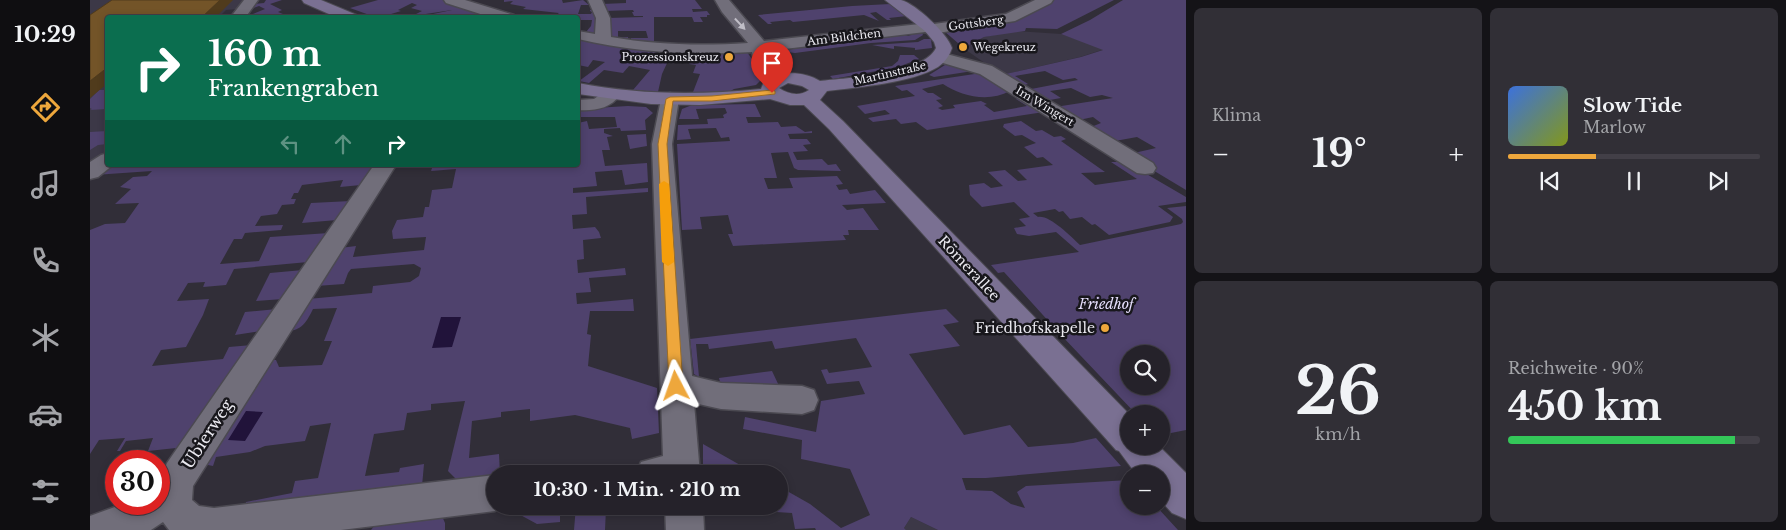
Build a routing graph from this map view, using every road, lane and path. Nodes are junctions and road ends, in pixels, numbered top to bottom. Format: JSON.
{"nodes":[{"id":1,"x":251,"y":0,"type":"edge"},
{"id":2,"x":309,"y":0,"type":"edge"},
{"id":3,"x":451,"y":0,"type":"edge"},
{"id":4,"x":595,"y":0,"type":"edge"},
{"id":5,"x":722,"y":0,"type":"edge"},
{"id":6,"x":892,"y":0,"type":"edge"},
{"id":7,"x":1046,"y":0,"type":"edge"},
{"id":8,"x":238,"y":15,"type":"edge"},
{"id":9,"x":345,"y":15,"type":"edge"},
{"id":10,"x":499,"y":15,"type":"edge"},
{"id":11,"x":930,"y":28,"type":"junction"},
{"id":12,"x":580,"y":35,"type":"edge"},
{"id":13,"x":603,"y":40,"type":"junction"},
{"id":14,"x":760,"y":47,"type":"junction"},
{"id":15,"x":939,"y":58,"type":"junction"},
{"id":16,"x":774,"y":87,"type":"junction"},
{"id":17,"x":580,"y":89,"type":"edge"},
{"id":18,"x":812,"y":93,"type":"junction"},
{"id":19,"x":610,"y":95,"type":"junction"},
{"id":20,"x":670,"y":99,"type":"junction"},
{"id":21,"x":580,"y":105,"type":"edge"},
{"id":22,"x":105,"y":161,"type":"edge"},
{"id":23,"x":384,"y":167,"type":"edge"},
{"id":24,"x":1145,"y":168,"type":"dead end"},
{"id":25,"x":90,"y":172,"type":"edge"},
{"id":26,"x":676,"y":386,"type":"junction"},
{"id":27,"x":802,"y":400,"type":"dead end"},
{"id":28,"x":1120,"y":429,"type":"edge"},
{"id":29,"x":1143,"y":455,"type":"edge"},
{"id":30,"x":675,"y":465,"type":"edge"},
{"id":31,"x":1153,"y":465,"type":"edge"},
{"id":32,"x":1170,"y":483,"type":"edge"},
{"id":33,"x":486,"y":494,"type":"edge"},
{"id":34,"x":172,"y":495,"type":"junction"},
{"id":35,"x":1186,"y":500,"type":"edge"},
{"id":36,"x":682,"y":515,"type":"edge"},
{"id":37,"x":104,"y":530,"type":"edge"},
{"id":38,"x":685,"y":530,"type":"edge"}],
"edges":[{"from":1,"to":8,"type":"street"},
{"from":2,"to":9,"type":"street"},
{"from":3,"to":10,"type":"street"},
{"from":4,"to":13,"type":"street"},
{"from":5,"to":14,"type":"street","one_way":true},
{"from":6,"to":11,"type":"street","name":"Martinstraße"},
{"from":7,"to":11,"type":"street","name":"Gottsberg"},
{"from":11,"to":14,"type":"street","name":"Am Bildchen"},
{"from":11,"to":15,"type":"street","name":"Martinstraße"},
{"from":12,"to":13,"type":"street","name":"Am Bildchen"},
{"from":13,"to":14,"type":"street","name":"Am Bildchen"},
{"from":14,"to":16,"type":"street"},
{"from":15,"to":18,"type":"street","name":"Martinstraße"},
{"from":15,"to":24,"type":"street","name":"Im Wingert"},
{"from":16,"to":18,"type":"street","name":"Martinstraße"},
{"from":16,"to":20,"type":"street","name":"Martinstraße"},
{"from":17,"to":19,"type":"street","name":"Martinstraße"},
{"from":18,"to":28,"type":"street","name":"Römerallee"},
{"from":19,"to":20,"type":"street","name":"Martinstraße"},
{"from":19,"to":21,"type":"street"},
{"from":20,"to":26,"type":"street"},
{"from":22,"to":25,"type":"street"},
{"from":23,"to":34,"type":"street","name":"Ubierweg"},
{"from":26,"to":27,"type":"street"},
{"from":26,"to":30,"type":"street"},
{"from":29,"to":31,"type":"street"},
{"from":32,"to":35,"type":"street"},
{"from":33,"to":34,"type":"street"},
{"from":34,"to":37,"type":"street"},
{"from":36,"to":38,"type":"street"}]}
